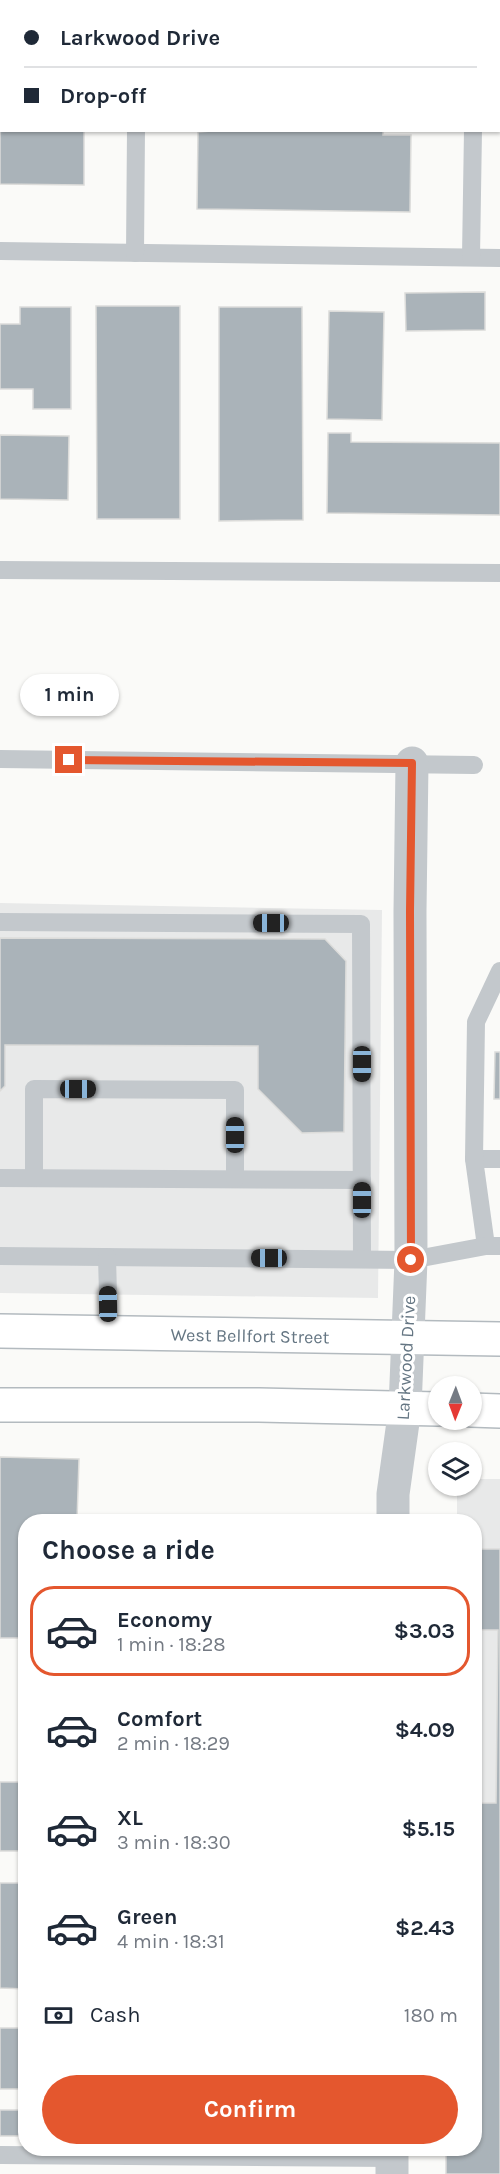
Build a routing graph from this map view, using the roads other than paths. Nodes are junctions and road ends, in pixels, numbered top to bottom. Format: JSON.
{"nodes":[{"id":1,"x":136,"y":132,"type":"edge"},
{"id":2,"x":473,"y":132,"type":"edge"},
{"id":3,"x":0,"y":251,"type":"edge"},
{"id":4,"x":135,"y":253,"type":"junction"},
{"id":5,"x":471,"y":257,"type":"junction"},
{"id":6,"x":500,"y":258,"type":"edge"},
{"id":7,"x":0,"y":570,"type":"edge"},
{"id":8,"x":500,"y":573,"type":"edge"},
{"id":9,"x":0,"y":759,"type":"edge"},
{"id":10,"x":412,"y":763,"type":"junction"},
{"id":11,"x":474,"y":765,"type":"dead end"},
{"id":12,"x":0,"y":922,"type":"edge"},
{"id":13,"x":500,"y":971,"type":"edge"},
{"id":14,"x":474,"y":1159,"type":"junction"},
{"id":15,"x":500,"y":1159,"type":"edge"},
{"id":16,"x":0,"y":1178,"type":"edge"},
{"id":17,"x":34,"y":1178,"type":"junction"},
{"id":18,"x":235,"y":1179,"type":"junction"},
{"id":19,"x":362,"y":1180,"type":"junction"},
{"id":20,"x":493,"y":1246,"type":"edge"},
{"id":21,"x":0,"y":1256,"type":"edge"},
{"id":22,"x":107,"y":1257,"type":"junction"},
{"id":23,"x":362,"y":1259,"type":"junction"},
{"id":24,"x":411,"y":1260,"type":"junction"},
{"id":25,"x":0,"y":1331,"type":"edge"},
{"id":26,"x":109,"y":1333,"type":"junction"},
{"id":27,"x":408,"y":1338,"type":"junction"},
{"id":28,"x":500,"y":1339,"type":"edge"},
{"id":29,"x":0,"y":1405,"type":"edge"},
{"id":30,"x":405,"y":1408,"type":"junction"},
{"id":31,"x":428,"y":1409,"type":"edge"},
{"id":32,"x":482,"y":1410,"type":"edge"},
{"id":33,"x":500,"y":1411,"type":"edge"},
{"id":34,"x":393,"y":1514,"type":"edge"},
{"id":35,"x":0,"y":2155,"type":"edge"},
{"id":36,"x":18,"y":2155,"type":"edge"},
{"id":37,"x":78,"y":2156,"type":"edge"},
{"id":38,"x":392,"y":2160,"type":"edge"}],
"edges":[{"from":1,"to":4,"type":"lane"},
{"from":2,"to":5,"type":"lane"},
{"from":3,"to":4,"type":"lane"},
{"from":4,"to":5,"type":"lane"},
{"from":5,"to":6,"type":"lane"},
{"from":7,"to":8,"type":"lane"},
{"from":9,"to":10,"type":"lane"},
{"from":10,"to":11,"type":"lane"},
{"from":10,"to":24,"type":"street","name":"Larkwood Drive"},
{"from":12,"to":19,"type":"lane"},
{"from":13,"to":14,"type":"lane"},
{"from":14,"to":15,"type":"lane"},
{"from":14,"to":20,"type":"lane"},
{"from":16,"to":17,"type":"lane"},
{"from":17,"to":18,"type":"lane"},
{"from":17,"to":18,"type":"lane"},
{"from":18,"to":19,"type":"lane"},
{"from":19,"to":23,"type":"lane"},
{"from":20,"to":24,"type":"lane"},
{"from":21,"to":22,"type":"lane"},
{"from":22,"to":23,"type":"lane"},
{"from":22,"to":26,"type":"lane"},
{"from":23,"to":24,"type":"lane"},
{"from":24,"to":27,"type":"street","name":"Larkwood Drive"},
{"from":25,"to":26,"type":"main road","name":"West Bellfort Street"},
{"from":26,"to":27,"type":"main road","name":"West Bellfort Street"},
{"from":27,"to":28,"type":"main road","name":"West Bellfort Street"},
{"from":27,"to":30,"type":"street","name":"Larkwood Drive"},
{"from":29,"to":30,"type":"main road"},
{"from":30,"to":31,"type":"main road"},
{"from":30,"to":34,"type":"street","name":"Larkwood Drive"},
{"from":32,"to":33,"type":"main road"},
{"from":35,"to":36,"type":"lane"},
{"from":37,"to":38,"type":"lane"}]}
